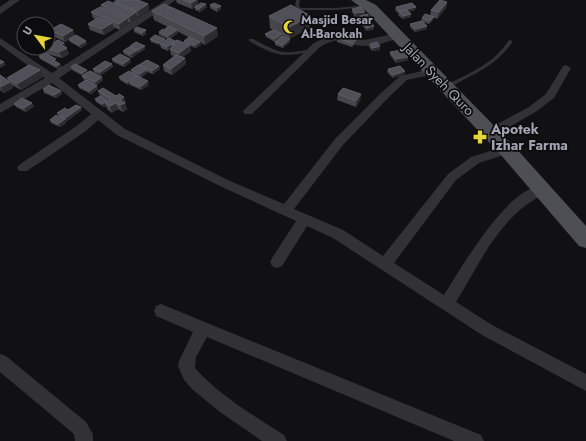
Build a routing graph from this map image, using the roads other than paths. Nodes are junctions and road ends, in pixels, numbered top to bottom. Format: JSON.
{"nodes":[{"id":1,"x":16,"y":0,"type":"edge"},
{"id":2,"x":172,"y":0,"type":"edge"},
{"id":3,"x":298,"y":0,"type":"edge"},
{"id":4,"x":366,"y":3,"type":"edge"},
{"id":5,"x":0,"y":11,"type":"edge"},
{"id":6,"x":397,"y":36,"type":"junction"},
{"id":7,"x":251,"y":40,"type":"dead end"},
{"id":8,"x":511,"y":41,"type":"dead end"},
{"id":9,"x":0,"y":42,"type":"edge"},
{"id":10,"x":312,"y":50,"type":"junction"},
{"id":11,"x":566,"y":68,"type":"dead end"},
{"id":12,"x":431,"y":72,"type":"junction"},
{"id":13,"x":52,"y":78,"type":"junction"},
{"id":14,"x":447,"y":88,"type":"junction"},
{"id":15,"x":0,"y":109,"type":"edge"},
{"id":16,"x":248,"y":111,"type":"dead end"},
{"id":17,"x":97,"y":115,"type":"junction"},
{"id":18,"x":490,"y":133,"type":"junction"},
{"id":19,"x":506,"y":150,"type":"junction"},
{"id":20,"x":23,"y":168,"type":"dead end"},
{"id":21,"x":544,"y":190,"type":"junction"},
{"id":22,"x":286,"y":211,"type":"junction"},
{"id":23,"x":304,"y":219,"type":"junction"},
{"id":24,"x":585,"y":236,"type":"edge"},
{"id":25,"x":277,"y":262,"type":"dead end"},
{"id":26,"x":384,"y":265,"type":"junction"},
{"id":27,"x":446,"y":305,"type":"junction"},
{"id":28,"x":161,"y":311,"type":"dead end"},
{"id":29,"x":204,"y":330,"type":"junction"},
{"id":30,"x":1,"y":365,"type":"edge"},
{"id":31,"x":586,"y":383,"type":"edge"},
{"id":32,"x":84,"y":441,"type":"edge"},
{"id":33,"x":278,"y":441,"type":"edge"},
{"id":34,"x":475,"y":441,"type":"edge"}],
"edges":[{"from":1,"to":5,"type":"street"},
{"from":2,"to":13,"type":"street"},
{"from":3,"to":4,"type":"lane"},
{"from":4,"to":6,"type":"main road","name":"Jalan Syeh Quro"},
{"from":6,"to":10,"type":"street"},
{"from":6,"to":12,"type":"main road","name":"Jalan Syeh Quro"},
{"from":7,"to":10,"type":"lane"},
{"from":8,"to":14,"type":"lane"},
{"from":9,"to":13,"type":"street"},
{"from":10,"to":16,"type":"street"},
{"from":11,"to":18,"type":"street"},
{"from":12,"to":14,"type":"main road","name":"Jalan Syeh Quro"},
{"from":12,"to":22,"type":"street"},
{"from":13,"to":15,"type":"street"},
{"from":13,"to":17,"type":"street"},
{"from":14,"to":18,"type":"main road","name":"Jalan Syeh Quro"},
{"from":17,"to":20,"type":"street"},
{"from":17,"to":22,"type":"street"},
{"from":18,"to":19,"type":"main road","name":"Jalan Syeh Quro"},
{"from":19,"to":21,"type":"main road","name":"Jalan Syeh Quro"},
{"from":19,"to":26,"type":"street"},
{"from":21,"to":24,"type":"main road","name":"Jalan Syeh Quro"},
{"from":21,"to":27,"type":"street"},
{"from":22,"to":23,"type":"street"},
{"from":23,"to":25,"type":"street"},
{"from":23,"to":26,"type":"street"},
{"from":26,"to":27,"type":"street"},
{"from":27,"to":31,"type":"street"},
{"from":28,"to":29,"type":"street"},
{"from":29,"to":33,"type":"street"},
{"from":29,"to":34,"type":"street"},
{"from":30,"to":32,"type":"street"}]}
